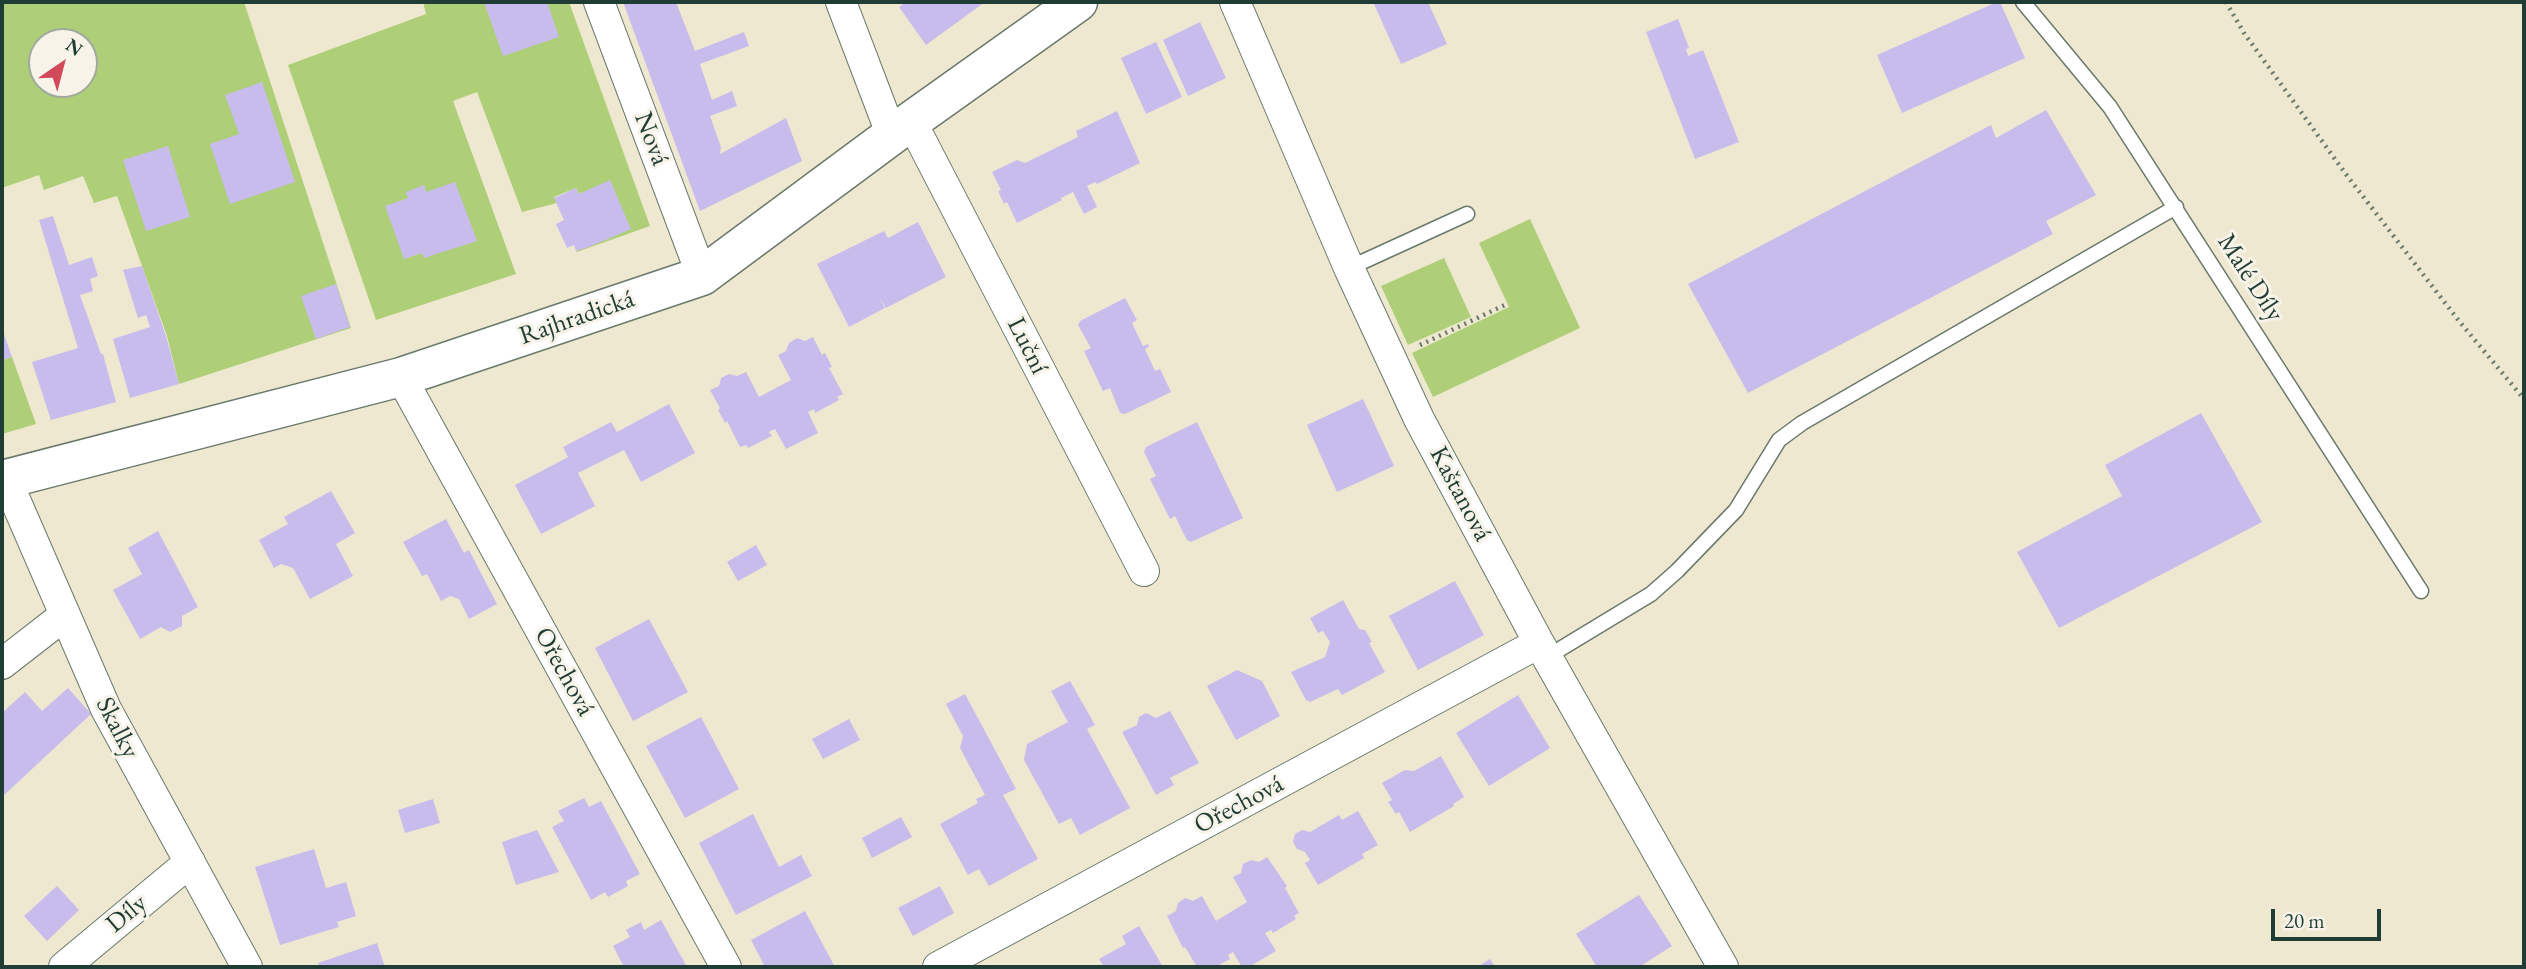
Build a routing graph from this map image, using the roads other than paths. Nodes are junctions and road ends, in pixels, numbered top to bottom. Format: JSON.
{"nodes":[{"id":1,"x":599,"y":2,"type":"edge"},
{"id":2,"x":841,"y":2,"type":"edge"},
{"id":3,"x":1078,"y":2,"type":"edge"},
{"id":4,"x":1235,"y":2,"type":"edge"},
{"id":5,"x":2023,"y":2,"type":"edge"},
{"id":6,"x":901,"y":129,"type":"junction"},
{"id":7,"x":2176,"y":206,"type":"junction"},
{"id":8,"x":1467,"y":214,"type":"dead end"},
{"id":9,"x":1349,"y":268,"type":"junction"},
{"id":10,"x":702,"y":276,"type":"junction"},
{"id":11,"x":401,"y":377,"type":"junction"},
{"id":12,"x":4,"y":479,"type":"edge"},
{"id":13,"x":1144,"y":571,"type":"dead end"},
{"id":14,"x":2421,"y":591,"type":"dead end"},
{"id":15,"x":65,"y":615,"type":"junction"},
{"id":16,"x":1543,"y":650,"type":"junction"},
{"id":17,"x":2,"y":664,"type":"edge"},
{"id":18,"x":190,"y":862,"type":"junction"},
{"id":19,"x":1716,"y":965,"type":"edge"},
{"id":20,"x":64,"y":967,"type":"edge"},
{"id":21,"x":247,"y":967,"type":"edge"},
{"id":22,"x":726,"y":967,"type":"edge"},
{"id":23,"x":938,"y":967,"type":"edge"}],
"edges":[{"from":1,"to":10,"type":"street","name":"Nová"},
{"from":2,"to":6,"type":"street","name":"Luční"},
{"from":3,"to":6,"type":"street","name":"Rajhradická"},
{"from":4,"to":9,"type":"street","name":"Kaštanová"},
{"from":5,"to":7,"type":"lane","name":"Malé Díly"},
{"from":6,"to":10,"type":"street","name":"Rajhradická"},
{"from":6,"to":13,"type":"street","name":"Luční"},
{"from":7,"to":14,"type":"lane","name":"Malé Díly"},
{"from":7,"to":16,"type":"lane"},
{"from":8,"to":9,"type":"lane"},
{"from":9,"to":16,"type":"street","name":"Kaštanová"},
{"from":10,"to":11,"type":"street","name":"Rajhradická"},
{"from":11,"to":12,"type":"street","name":"Rajhradická"},
{"from":11,"to":22,"type":"street","name":"Ořechová"},
{"from":12,"to":15,"type":"street","name":"Skalky"},
{"from":15,"to":17,"type":"street"},
{"from":15,"to":18,"type":"street","name":"Skalky"},
{"from":16,"to":19,"type":"street","name":"Kaštanová"},
{"from":16,"to":23,"type":"street","name":"Ořechová"},
{"from":18,"to":20,"type":"street","name":"Díly"},
{"from":18,"to":21,"type":"street","name":"Skalky"}]}
